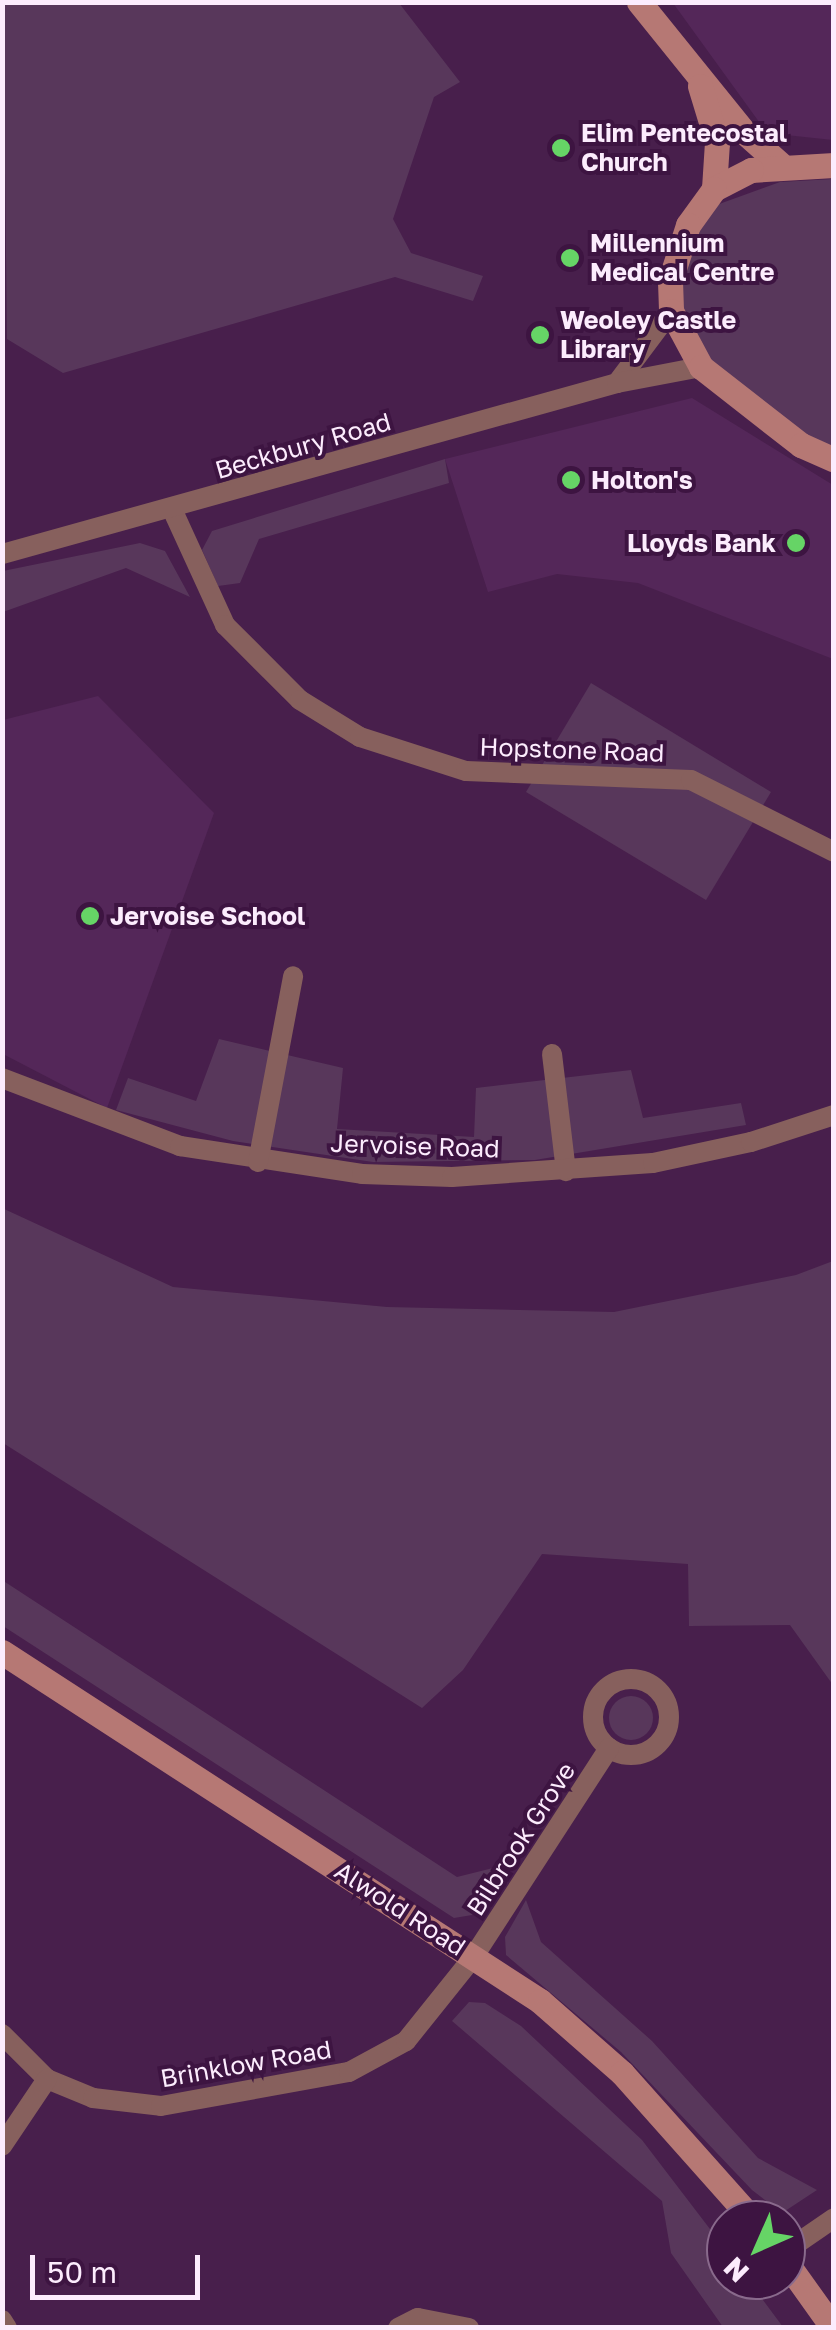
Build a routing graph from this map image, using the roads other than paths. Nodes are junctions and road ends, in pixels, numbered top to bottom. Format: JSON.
{"nodes":[{"id":1,"x":639,"y":2,"type":"edge"},
{"id":2,"x":698,"y":78,"type":"junction"},
{"id":3,"x":780,"y":164,"type":"junction"},
{"id":4,"x":834,"y":164,"type":"edge"},
{"id":5,"x":714,"y":189,"type":"junction"},
{"id":6,"x":671,"y":311,"type":"junction"},
{"id":7,"x":701,"y":367,"type":"junction"},
{"id":8,"x":617,"y":383,"type":"junction"},
{"id":9,"x":834,"y":460,"type":"edge"},
{"id":10,"x":172,"y":509,"type":"junction"},
{"id":11,"x":2,"y":554,"type":"edge"},
{"id":12,"x":834,"y":852,"type":"edge"},
{"id":13,"x":293,"y":976,"type":"dead end"},
{"id":14,"x":552,"y":1054,"type":"dead end"},
{"id":15,"x":2,"y":1078,"type":"edge"},
{"id":16,"x":834,"y":1115,"type":"edge"},
{"id":17,"x":258,"y":1162,"type":"junction"},
{"id":18,"x":566,"y":1171,"type":"junction"},
{"id":19,"x":5,"y":1659,"type":"edge"},
{"id":20,"x":609,"y":1748,"type":"dead end"},
{"id":21,"x":474,"y":1956,"type":"junction"},
{"id":22,"x":2,"y":2034,"type":"edge"},
{"id":23,"x":47,"y":2079,"type":"junction"},
{"id":24,"x":2,"y":2146,"type":"edge"},
{"id":25,"x":735,"y":2200,"type":"edge"},
{"id":26,"x":834,"y":2218,"type":"edge"},
{"id":27,"x":806,"y":2238,"type":"edge"},
{"id":28,"x":806,"y":2290,"type":"edge"},
{"id":29,"x":2,"y":2320,"type":"edge"},
{"id":30,"x":7,"y":2328,"type":"edge"},
{"id":31,"x":398,"y":2328,"type":"edge"},
{"id":32,"x":469,"y":2328,"type":"edge"},
{"id":33,"x":833,"y":2328,"type":"edge"}],
"edges":[{"from":1,"to":2,"type":"street"},
{"from":2,"to":3,"type":"street"},
{"from":2,"to":5,"type":"street"},
{"from":3,"to":4,"type":"street"},
{"from":3,"to":5,"type":"street"},
{"from":5,"to":6,"type":"street"},
{"from":6,"to":7,"type":"street"},
{"from":6,"to":8,"type":"street"},
{"from":7,"to":8,"type":"street","name":"Beckbury Road"},
{"from":7,"to":9,"type":"street"},
{"from":8,"to":10,"type":"street","name":"Beckbury Road"},
{"from":10,"to":11,"type":"street","name":"Beckbury Road"},
{"from":10,"to":12,"type":"street","name":"Hopstone Road"},
{"from":13,"to":17,"type":"street"},
{"from":14,"to":18,"type":"street"},
{"from":15,"to":17,"type":"street","name":"Jervoise Road"},
{"from":16,"to":18,"type":"street","name":"Jervoise Road"},
{"from":17,"to":18,"type":"street","name":"Jervoise Road"},
{"from":19,"to":21,"type":"street","name":"Alwold Road"},
{"from":20,"to":21,"type":"street","name":"Bilbrook Grove"},
{"from":21,"to":23,"type":"street","name":"Brinklow Road"},
{"from":21,"to":25,"type":"street","name":"Alwold Road"},
{"from":22,"to":23,"type":"street","name":"Brinklow Road"},
{"from":23,"to":24,"type":"street"},
{"from":26,"to":27,"type":"street"},
{"from":28,"to":33,"type":"street"},
{"from":29,"to":30,"type":"street"},
{"from":31,"to":32,"type":"street"}]}
